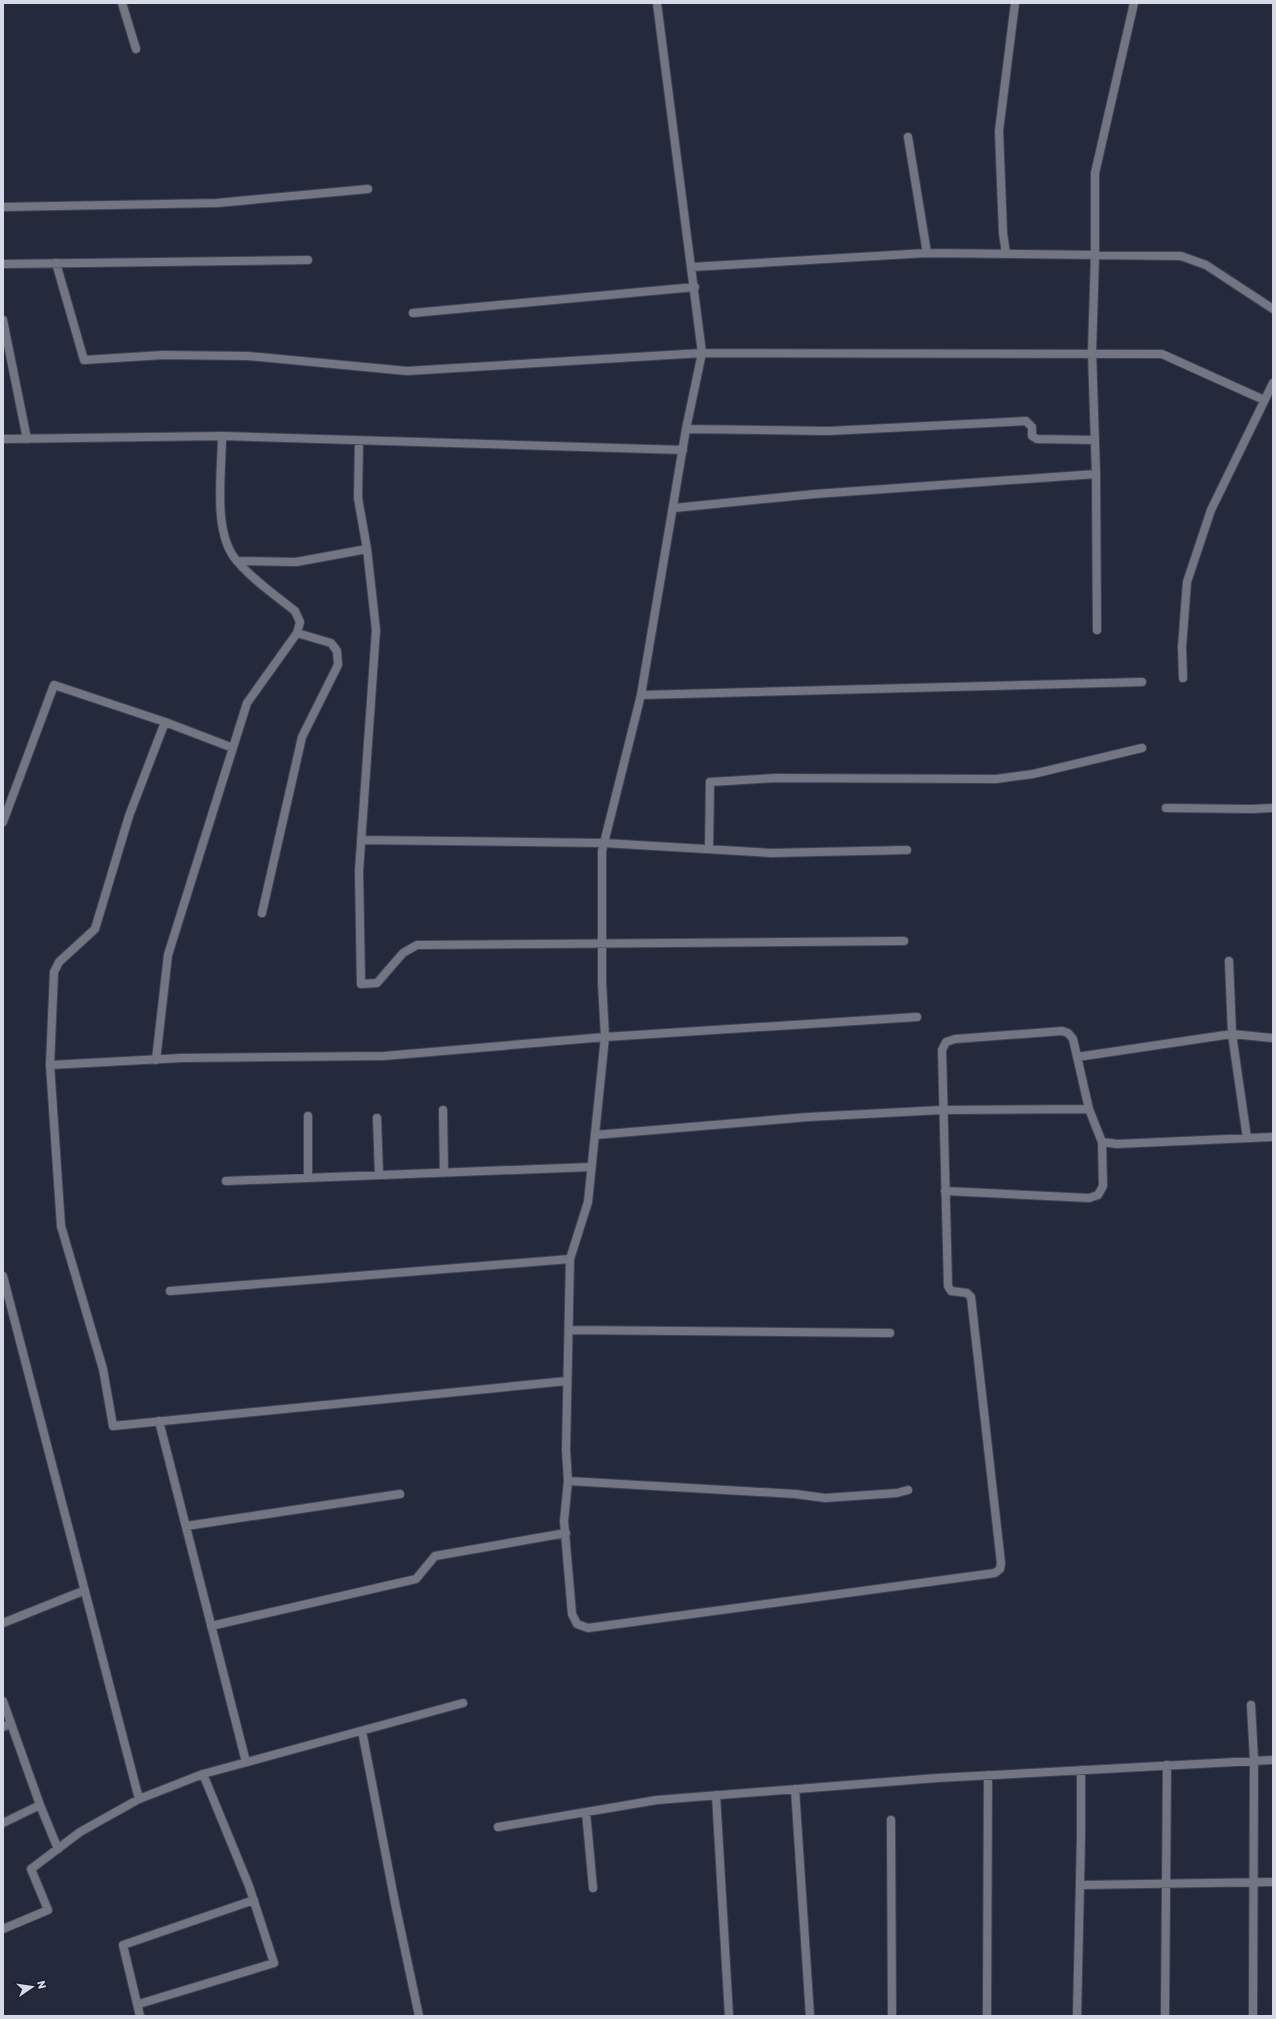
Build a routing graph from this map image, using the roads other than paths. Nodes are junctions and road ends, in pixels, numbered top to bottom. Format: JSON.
{"nodes":[{"id":1,"x":122,"y":3,"type":"edge"},
{"id":2,"x":657,"y":3,"type":"edge"},
{"id":3,"x":1015,"y":3,"type":"edge"},
{"id":4,"x":1134,"y":3,"type":"edge"},
{"id":5,"x":136,"y":49,"type":"dead end"},
{"id":6,"x":908,"y":137,"type":"dead end"},
{"id":7,"x":368,"y":189,"type":"dead end"},
{"id":8,"x":3,"y":207,"type":"edge"},
{"id":9,"x":927,"y":253,"type":"junction"},
{"id":10,"x":1006,"y":254,"type":"junction"},
{"id":11,"x":1095,"y":256,"type":"junction"},
{"id":12,"x":308,"y":260,"type":"dead end"},
{"id":13,"x":56,"y":263,"type":"junction"},
{"id":14,"x":3,"y":264,"type":"edge"},
{"id":15,"x":692,"y":267,"type":"junction"},
{"id":16,"x":695,"y":287,"type":"junction"},
{"id":17,"x":1273,"y":309,"type":"edge"},
{"id":18,"x":413,"y":313,"type":"dead end"},
{"id":19,"x":3,"y":320,"type":"edge"},
{"id":20,"x":1092,"y":352,"type":"junction"},
{"id":21,"x":702,"y":353,"type":"junction"},
{"id":22,"x":1273,"y":383,"type":"edge"},
{"id":23,"x":1264,"y":400,"type":"junction"},
{"id":24,"x":686,"y":429,"type":"junction"},
{"id":25,"x":222,"y":436,"type":"junction"},
{"id":26,"x":3,"y":439,"type":"edge"},
{"id":27,"x":27,"y":439,"type":"junction"},
{"id":28,"x":1095,"y":440,"type":"junction"},
{"id":29,"x":360,"y":441,"type":"junction"},
{"id":30,"x":683,"y":450,"type":"junction"},
{"id":31,"x":1096,"y":474,"type":"junction"},
{"id":32,"x":674,"y":508,"type":"junction"},
{"id":33,"x":367,"y":549,"type":"junction"},
{"id":34,"x":237,"y":561,"type":"junction"},
{"id":35,"x":1097,"y":630,"type":"dead end"},
{"id":36,"x":297,"y":633,"type":"junction"},
{"id":37,"x":1183,"y":678,"type":"dead end"},
{"id":38,"x":1142,"y":682,"type":"dead end"},
{"id":39,"x":641,"y":695,"type":"junction"},
{"id":40,"x":165,"y":722,"type":"junction"},
{"id":41,"x":233,"y":748,"type":"junction"},
{"id":42,"x":1142,"y":748,"type":"dead end"},
{"id":43,"x":1166,"y":808,"type":"dead end"},
{"id":44,"x":1273,"y":808,"type":"edge"},
{"id":45,"x":3,"y":822,"type":"edge"},
{"id":46,"x":361,"y":840,"type":"junction"},
{"id":47,"x":604,"y":843,"type":"junction"},
{"id":48,"x":709,"y":850,"type":"junction"},
{"id":49,"x":907,"y":850,"type":"dead end"},
{"id":50,"x":262,"y":913,"type":"dead end"},
{"id":51,"x":904,"y":941,"type":"dead end"},
{"id":52,"x":602,"y":944,"type":"junction"},
{"id":53,"x":1229,"y":961,"type":"dead end"},
{"id":54,"x":917,"y":1017,"type":"dead end"},
{"id":55,"x":1232,"y":1034,"type":"junction"},
{"id":56,"x":605,"y":1037,"type":"junction"},
{"id":57,"x":1273,"y":1038,"type":"edge"},
{"id":58,"x":1077,"y":1057,"type":"junction"},
{"id":59,"x":156,"y":1060,"type":"junction"},
{"id":60,"x":50,"y":1065,"type":"junction"},
{"id":61,"x":1089,"y":1109,"type":"junction"},
{"id":62,"x":443,"y":1110,"type":"dead end"},
{"id":63,"x":942,"y":1110,"type":"junction"},
{"id":64,"x":308,"y":1116,"type":"dead end"},
{"id":65,"x":377,"y":1118,"type":"dead end"},
{"id":66,"x":595,"y":1135,"type":"junction"},
{"id":67,"x":1273,"y":1137,"type":"edge"},
{"id":68,"x":1247,"y":1138,"type":"junction"},
{"id":69,"x":1102,"y":1142,"type":"junction"},
{"id":70,"x":591,"y":1167,"type":"junction"},
{"id":71,"x":444,"y":1173,"type":"junction"},
{"id":72,"x":379,"y":1175,"type":"junction"},
{"id":73,"x":308,"y":1178,"type":"junction"},
{"id":74,"x":226,"y":1181,"type":"dead end"},
{"id":75,"x":945,"y":1191,"type":"junction"},
{"id":76,"x":570,"y":1259,"type":"junction"},
{"id":77,"x":3,"y":1276,"type":"edge"},
{"id":78,"x":170,"y":1291,"type":"dead end"},
{"id":79,"x":569,"y":1330,"type":"junction"},
{"id":80,"x":890,"y":1333,"type":"dead end"},
{"id":81,"x":567,"y":1381,"type":"junction"},
{"id":82,"x":159,"y":1421,"type":"junction"},
{"id":83,"x":568,"y":1481,"type":"junction"},
{"id":84,"x":908,"y":1490,"type":"dead end"},
{"id":85,"x":400,"y":1494,"type":"dead end"},
{"id":86,"x":186,"y":1526,"type":"junction"},
{"id":87,"x":566,"y":1533,"type":"junction"},
{"id":88,"x":83,"y":1591,"type":"junction"},
{"id":89,"x":3,"y":1623,"type":"edge"},
{"id":90,"x":211,"y":1626,"type":"junction"},
{"id":91,"x":3,"y":1701,"type":"edge"},
{"id":92,"x":463,"y":1703,"type":"dead end"},
{"id":93,"x":1251,"y":1705,"type":"dead end"},
{"id":94,"x":7,"y":1725,"type":"edge"},
{"id":95,"x":362,"y":1731,"type":"junction"},
{"id":96,"x":1254,"y":1760,"type":"junction"},
{"id":97,"x":1273,"y":1760,"type":"edge"},
{"id":98,"x":246,"y":1762,"type":"junction"},
{"id":99,"x":1167,"y":1765,"type":"junction"},
{"id":100,"x":1081,"y":1770,"type":"junction"},
{"id":101,"x":204,"y":1774,"type":"junction"},
{"id":102,"x":988,"y":1775,"type":"junction"},
{"id":103,"x":795,"y":1789,"type":"junction"},
{"id":104,"x":716,"y":1796,"type":"junction"},
{"id":105,"x":139,"y":1799,"type":"junction"},
{"id":106,"x":40,"y":1805,"type":"junction"},
{"id":107,"x":586,"y":1812,"type":"junction"},
{"id":108,"x":891,"y":1820,"type":"dead end"},
{"id":109,"x":3,"y":1823,"type":"edge"},
{"id":110,"x":498,"y":1827,"type":"dead end"},
{"id":111,"x":58,"y":1849,"type":"junction"},
{"id":112,"x":1253,"y":1882,"type":"junction"},
{"id":113,"x":1273,"y":1882,"type":"edge"},
{"id":114,"x":1166,"y":1884,"type":"junction"},
{"id":115,"x":1080,"y":1885,"type":"junction"},
{"id":116,"x":593,"y":1888,"type":"dead end"},
{"id":117,"x":254,"y":1900,"type":"junction"},
{"id":118,"x":3,"y":1928,"type":"edge"},
{"id":119,"x":139,"y":2004,"type":"junction"},
{"id":120,"x":140,"y":2016,"type":"edge"},
{"id":121,"x":419,"y":2016,"type":"edge"},
{"id":122,"x":729,"y":2016,"type":"edge"},
{"id":123,"x":810,"y":2016,"type":"edge"},
{"id":124,"x":892,"y":2016,"type":"edge"},
{"id":125,"x":987,"y":2016,"type":"edge"},
{"id":126,"x":1077,"y":2016,"type":"edge"},
{"id":127,"x":1165,"y":2016,"type":"edge"},
{"id":128,"x":1253,"y":2016,"type":"edge"}],
"edges":[{"from":1,"to":5,"type":"street"},
{"from":2,"to":15,"type":"street"},
{"from":3,"to":10,"type":"street"},
{"from":4,"to":11,"type":"street"},
{"from":6,"to":9,"type":"street"},
{"from":7,"to":8,"type":"street"},
{"from":9,"to":10,"type":"street"},
{"from":9,"to":15,"type":"street"},
{"from":10,"to":11,"type":"street"},
{"from":11,"to":17,"type":"street"},
{"from":11,"to":20,"type":"street"},
{"from":12,"to":13,"type":"street"},
{"from":13,"to":14,"type":"street"},
{"from":13,"to":21,"type":"street"},
{"from":15,"to":16,"type":"street"},
{"from":16,"to":18,"type":"street"},
{"from":16,"to":21,"type":"street"},
{"from":19,"to":27,"type":"street"},
{"from":20,"to":21,"type":"street"},
{"from":20,"to":23,"type":"street"},
{"from":20,"to":28,"type":"street"},
{"from":21,"to":24,"type":"street"},
{"from":22,"to":23,"type":"street"},
{"from":23,"to":37,"type":"street"},
{"from":24,"to":28,"type":"street"},
{"from":24,"to":30,"type":"street"},
{"from":25,"to":27,"type":"street"},
{"from":25,"to":29,"type":"street"},
{"from":25,"to":34,"type":"street"},
{"from":26,"to":27,"type":"street"},
{"from":28,"to":31,"type":"street"},
{"from":29,"to":30,"type":"street"},
{"from":29,"to":33,"type":"street"},
{"from":30,"to":32,"type":"street"},
{"from":31,"to":32,"type":"street"},
{"from":31,"to":35,"type":"street"},
{"from":32,"to":39,"type":"street"},
{"from":33,"to":34,"type":"street"},
{"from":33,"to":46,"type":"street"},
{"from":34,"to":36,"type":"street"},
{"from":36,"to":41,"type":"street"},
{"from":36,"to":50,"type":"street"},
{"from":38,"to":39,"type":"street"},
{"from":39,"to":47,"type":"street"},
{"from":40,"to":41,"type":"street"},
{"from":40,"to":45,"type":"street"},
{"from":40,"to":60,"type":"street"},
{"from":41,"to":59,"type":"street"},
{"from":42,"to":48,"type":"street"},
{"from":43,"to":44,"type":"street"},
{"from":46,"to":47,"type":"street"},
{"from":46,"to":52,"type":"street"},
{"from":47,"to":48,"type":"street"},
{"from":47,"to":52,"type":"street"},
{"from":48,"to":49,"type":"street"},
{"from":51,"to":52,"type":"street"},
{"from":52,"to":56,"type":"street"},
{"from":53,"to":55,"type":"street"},
{"from":54,"to":56,"type":"street"},
{"from":55,"to":57,"type":"street"},
{"from":55,"to":58,"type":"street"},
{"from":55,"to":68,"type":"street"},
{"from":56,"to":59,"type":"street"},
{"from":56,"to":66,"type":"street"},
{"from":58,"to":61,"type":"street"},
{"from":58,"to":63,"type":"street"},
{"from":59,"to":60,"type":"street"},
{"from":60,"to":82,"type":"street"},
{"from":61,"to":63,"type":"street"},
{"from":61,"to":69,"type":"street"},
{"from":62,"to":71,"type":"street"},
{"from":63,"to":66,"type":"street"},
{"from":63,"to":75,"type":"street"},
{"from":64,"to":73,"type":"street"},
{"from":65,"to":72,"type":"street"},
{"from":66,"to":70,"type":"street"},
{"from":67,"to":68,"type":"street"},
{"from":68,"to":69,"type":"street"},
{"from":69,"to":75,"type":"street"},
{"from":70,"to":71,"type":"street"},
{"from":70,"to":76,"type":"street"},
{"from":71,"to":72,"type":"street"},
{"from":72,"to":73,"type":"street"},
{"from":73,"to":74,"type":"street"},
{"from":75,"to":87,"type":"street"},
{"from":76,"to":78,"type":"street"},
{"from":76,"to":79,"type":"street"},
{"from":77,"to":88,"type":"street"},
{"from":79,"to":80,"type":"street"},
{"from":79,"to":81,"type":"street"},
{"from":81,"to":82,"type":"street"},
{"from":81,"to":83,"type":"street"},
{"from":82,"to":86,"type":"street"},
{"from":83,"to":84,"type":"street"},
{"from":83,"to":87,"type":"street"},
{"from":85,"to":86,"type":"street"},
{"from":86,"to":90,"type":"street"},
{"from":87,"to":90,"type":"street"},
{"from":88,"to":89,"type":"street"},
{"from":88,"to":105,"type":"street"},
{"from":90,"to":98,"type":"street"},
{"from":91,"to":94,"type":"street"},
{"from":92,"to":95,"type":"street"},
{"from":93,"to":96,"type":"street"},
{"from":94,"to":106,"type":"street"},
{"from":95,"to":98,"type":"street"},
{"from":95,"to":121,"type":"street"},
{"from":96,"to":97,"type":"street"},
{"from":96,"to":99,"type":"street"},
{"from":96,"to":112,"type":"street"},
{"from":98,"to":101,"type":"street"},
{"from":99,"to":100,"type":"street"},
{"from":99,"to":114,"type":"street"},
{"from":100,"to":102,"type":"street"},
{"from":100,"to":115,"type":"street"},
{"from":101,"to":105,"type":"street"},
{"from":101,"to":117,"type":"street"},
{"from":102,"to":103,"type":"street"},
{"from":102,"to":125,"type":"street"},
{"from":103,"to":104,"type":"street"},
{"from":103,"to":123,"type":"street"},
{"from":104,"to":107,"type":"street"},
{"from":104,"to":122,"type":"street"},
{"from":105,"to":111,"type":"street"},
{"from":106,"to":109,"type":"street"},
{"from":106,"to":111,"type":"street"},
{"from":107,"to":110,"type":"street"},
{"from":107,"to":116,"type":"street"},
{"from":108,"to":124,"type":"street"},
{"from":111,"to":118,"type":"street"},
{"from":112,"to":113,"type":"street"},
{"from":112,"to":114,"type":"street"},
{"from":112,"to":128,"type":"street"},
{"from":114,"to":115,"type":"street"},
{"from":114,"to":127,"type":"street"},
{"from":115,"to":126,"type":"street"},
{"from":117,"to":119,"type":"street"},
{"from":117,"to":119,"type":"street"},
{"from":119,"to":120,"type":"street"}]}
